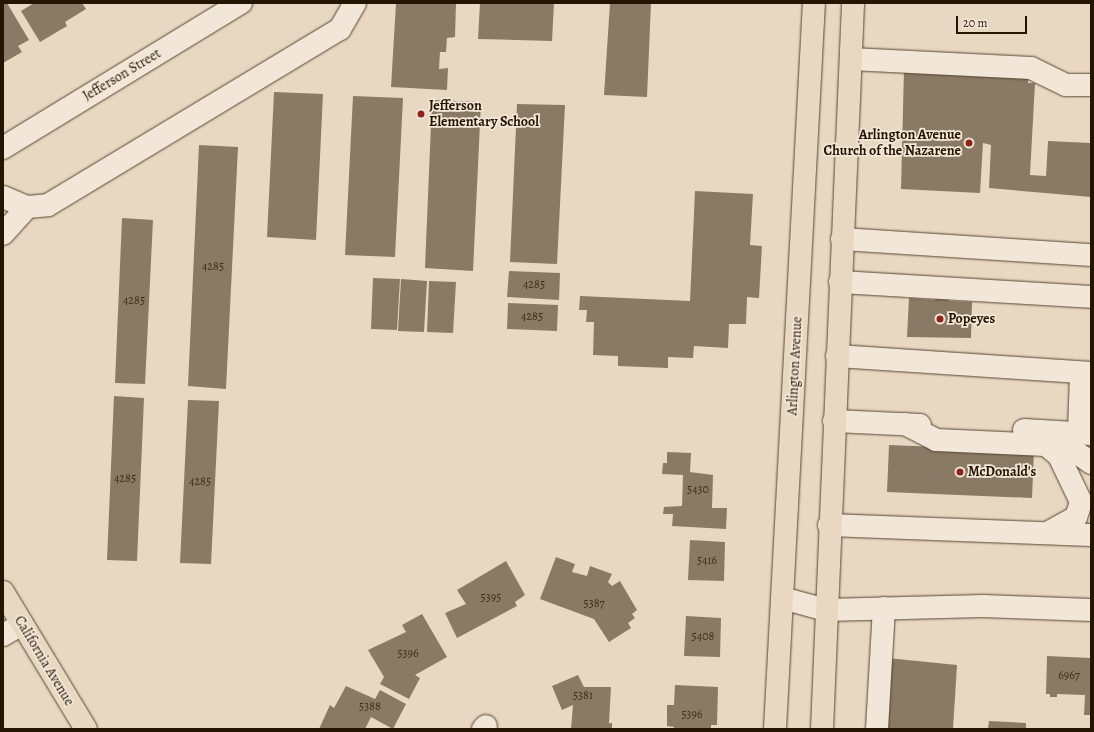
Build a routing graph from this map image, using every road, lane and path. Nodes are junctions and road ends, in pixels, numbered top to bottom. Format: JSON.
{"nodes":[{"id":1,"x":241,"y":3,"type":"edge"},
{"id":2,"x":355,"y":3,"type":"edge"},
{"id":3,"x":814,"y":3,"type":"edge"},
{"id":4,"x":853,"y":3,"type":"edge"},
{"id":5,"x":851,"y":59,"type":"junction"},
{"id":6,"x":1091,"y":85,"type":"edge"},
{"id":7,"x":3,"y":148,"type":"edge"},
{"id":8,"x":3,"y":197,"type":"edge"},
{"id":9,"x":27,"y":207,"type":"junction"},
{"id":10,"x":3,"y":234,"type":"edge"},
{"id":11,"x":842,"y":239,"type":"junction"},
{"id":12,"x":1091,"y":255,"type":"edge"},
{"id":13,"x":840,"y":282,"type":"junction"},
{"id":14,"x":1091,"y":297,"type":"edge"},
{"id":15,"x":837,"y":356,"type":"junction"},
{"id":16,"x":1078,"y":373,"type":"edge"},
{"id":17,"x":834,"y":421,"type":"junction"},
{"id":18,"x":905,"y":424,"type":"junction"},
{"id":19,"x":1085,"y":434,"type":"edge"},
{"id":20,"x":1046,"y":445,"type":"junction"},
{"id":21,"x":1091,"y":463,"type":"edge"},
{"id":22,"x":829,"y":525,"type":"junction"},
{"id":23,"x":1088,"y":531,"type":"edge"},
{"id":24,"x":1048,"y":534,"type":"junction"},
{"id":25,"x":3,"y":592,"type":"edge"},
{"id":26,"x":782,"y":598,"type":"junction"},
{"id":27,"x":884,"y":608,"type":"junction"},
{"id":28,"x":826,"y":610,"type":"junction"},
{"id":29,"x":1091,"y":610,"type":"edge"},
{"id":30,"x":22,"y":624,"type":"junction"},
{"id":31,"x":3,"y":635,"type":"edge"},
{"id":32,"x":86,"y":729,"type":"edge"},
{"id":33,"x":775,"y":729,"type":"edge"},
{"id":34,"x":822,"y":729,"type":"edge"},
{"id":35,"x":877,"y":729,"type":"edge"}],
"edges":[{"from":1,"to":7,"type":"street","name":"Jefferson Street"},
{"from":2,"to":9,"type":"street"},
{"from":3,"to":26,"type":"main road","name":"Arlington Avenue"},
{"from":4,"to":5,"type":"main road"},
{"from":5,"to":6,"type":"street"},
{"from":5,"to":11,"type":"main road"},
{"from":8,"to":9,"type":"street"},
{"from":9,"to":10,"type":"street"},
{"from":11,"to":12,"type":"street"},
{"from":11,"to":13,"type":"main road"},
{"from":13,"to":14,"type":"street"},
{"from":13,"to":15,"type":"main road"},
{"from":15,"to":16,"type":"street"},
{"from":15,"to":17,"type":"main road"},
{"from":16,"to":19,"type":"street"},
{"from":17,"to":18,"type":"street"},
{"from":17,"to":22,"type":"main road"},
{"from":18,"to":19,"type":"street"},
{"from":18,"to":20,"type":"street"},
{"from":20,"to":21,"type":"street"},
{"from":20,"to":24,"type":"street"},
{"from":22,"to":24,"type":"street"},
{"from":22,"to":28,"type":"main road"},
{"from":23,"to":24,"type":"street"},
{"from":25,"to":30,"type":"main road","name":"California Avenue"},
{"from":26,"to":28,"type":"street"},
{"from":26,"to":33,"type":"main road","name":"Arlington Avenue"},
{"from":27,"to":28,"type":"street"},
{"from":27,"to":29,"type":"street"},
{"from":27,"to":35,"type":"street"},
{"from":28,"to":34,"type":"main road"},
{"from":30,"to":31,"type":"street"},
{"from":30,"to":32,"type":"main road","name":"California Avenue"}]}
